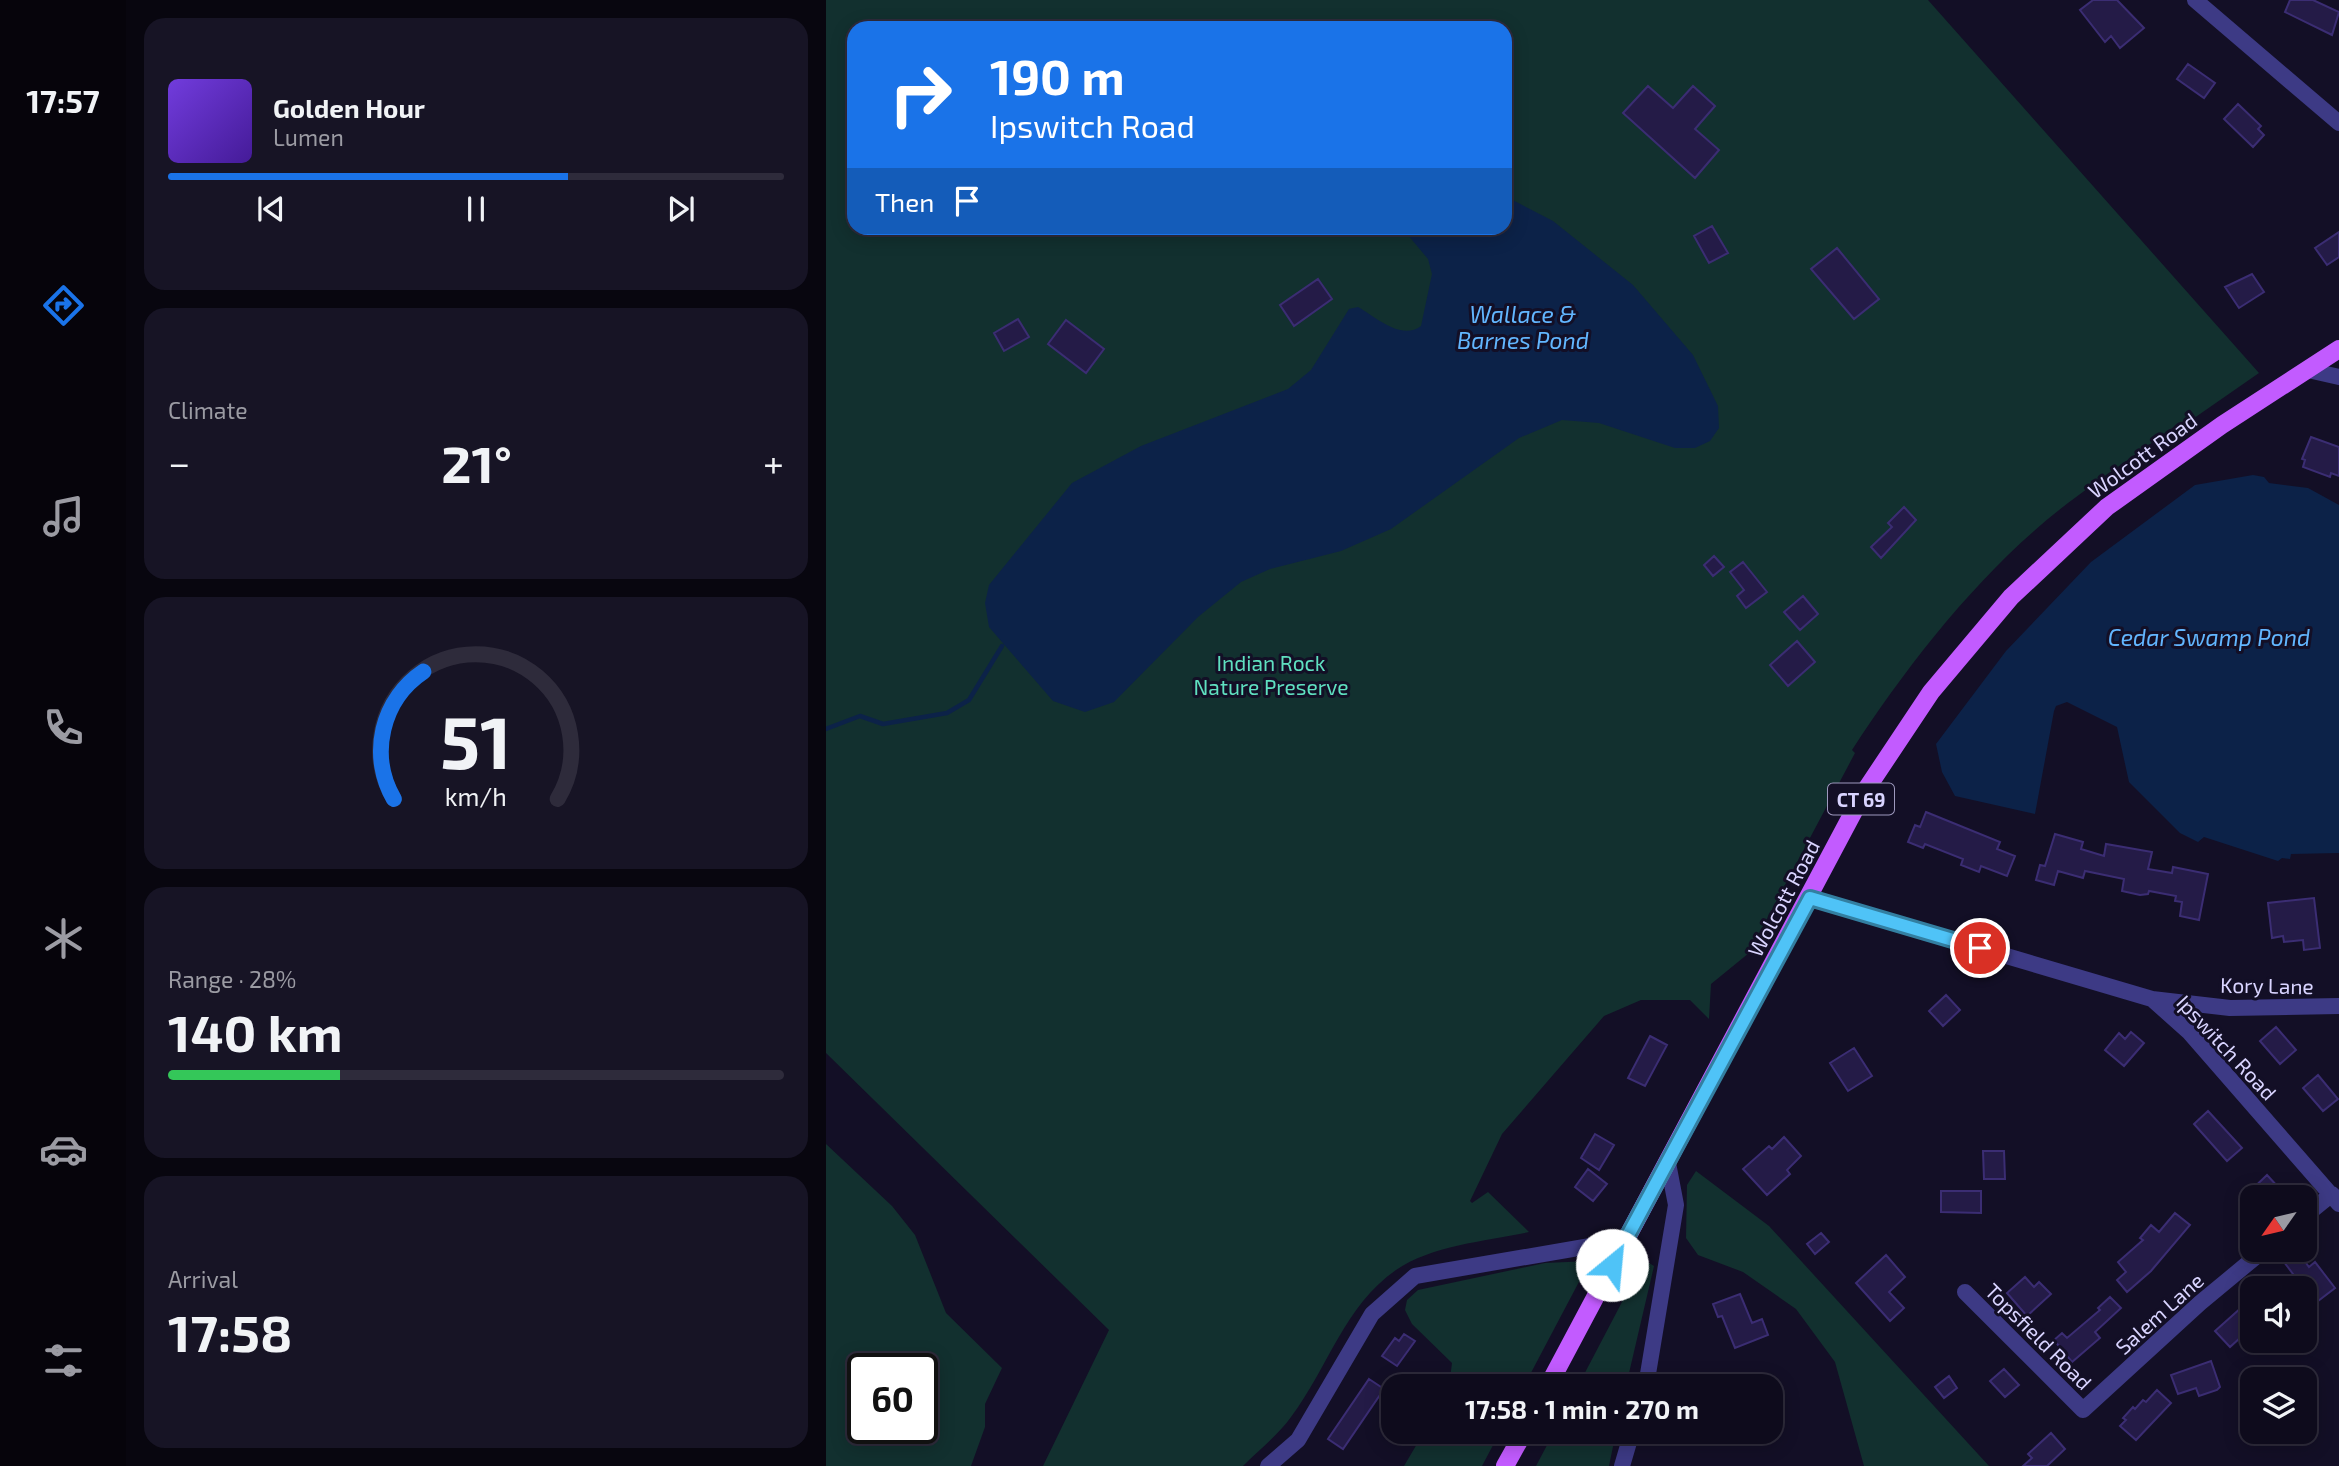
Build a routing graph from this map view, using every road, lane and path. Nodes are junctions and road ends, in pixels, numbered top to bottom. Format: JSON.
{"nodes":[{"id":1,"x":2205,"y":3,"type":"edge"},
{"id":2,"x":2339,"y":123,"type":"edge"},
{"id":3,"x":2339,"y":349,"type":"edge"},
{"id":4,"x":2308,"y":370,"type":"junction"},
{"id":5,"x":2339,"y":377,"type":"edge"},
{"id":6,"x":1810,"y":898,"type":"junction"},
{"id":7,"x":2152,"y":999,"type":"junction"},
{"id":8,"x":2339,"y":1006,"type":"edge"},
{"id":9,"x":1668,"y":1163,"type":"junction"},
{"id":10,"x":2335,"y":1199,"type":"edge"},
{"id":11,"x":2317,"y":1209,"type":"edge"},
{"id":12,"x":1625,"y":1240,"type":"junction"},
{"id":13,"x":2250,"y":1262,"type":"edge"},
{"id":14,"x":1965,"y":1292,"type":"dead end"},
{"id":15,"x":1554,"y":1374,"type":"edge"},
{"id":16,"x":1648,"y":1374,"type":"edge"},
{"id":17,"x":2083,"y":1410,"type":"joint"},
{"id":18,"x":1518,"y":1444,"type":"edge"},
{"id":19,"x":1628,"y":1444,"type":"edge"},
{"id":20,"x":1268,"y":1466,"type":"edge"},
{"id":21,"x":1506,"y":1466,"type":"edge"},
{"id":22,"x":1622,"y":1466,"type":"edge"}],
"edges":[{"from":1,"to":2,"type":"street"},
{"from":3,"to":4,"type":"main road","name":"Wolcott Road","number":"CT 69"},
{"from":4,"to":5,"type":"street"},
{"from":4,"to":6,"type":"main road","name":"Wolcott Road","number":"CT 69"},
{"from":6,"to":7,"type":"street","name":"Ipswitch Road"},
{"from":6,"to":9,"type":"main road","name":"Wolcott Road","number":"CT 69"},
{"from":7,"to":8,"type":"street","name":"Kory Lane"},
{"from":7,"to":10,"type":"street","name":"Ipswitch Road"},
{"from":9,"to":12,"type":"main road","name":"Wolcott Road","number":"CT 69"},
{"from":9,"to":16,"type":"street"},
{"from":10,"to":11,"type":"street"},
{"from":12,"to":15,"type":"main road","name":"Wolcott Road","number":"CT 69"},
{"from":12,"to":20,"type":"street"},
{"from":13,"to":17,"type":"street","name":"Salem Lane"},
{"from":14,"to":17,"type":"street","name":"Topsfield Road"},
{"from":18,"to":21,"type":"main road"},
{"from":19,"to":22,"type":"street"}]}
